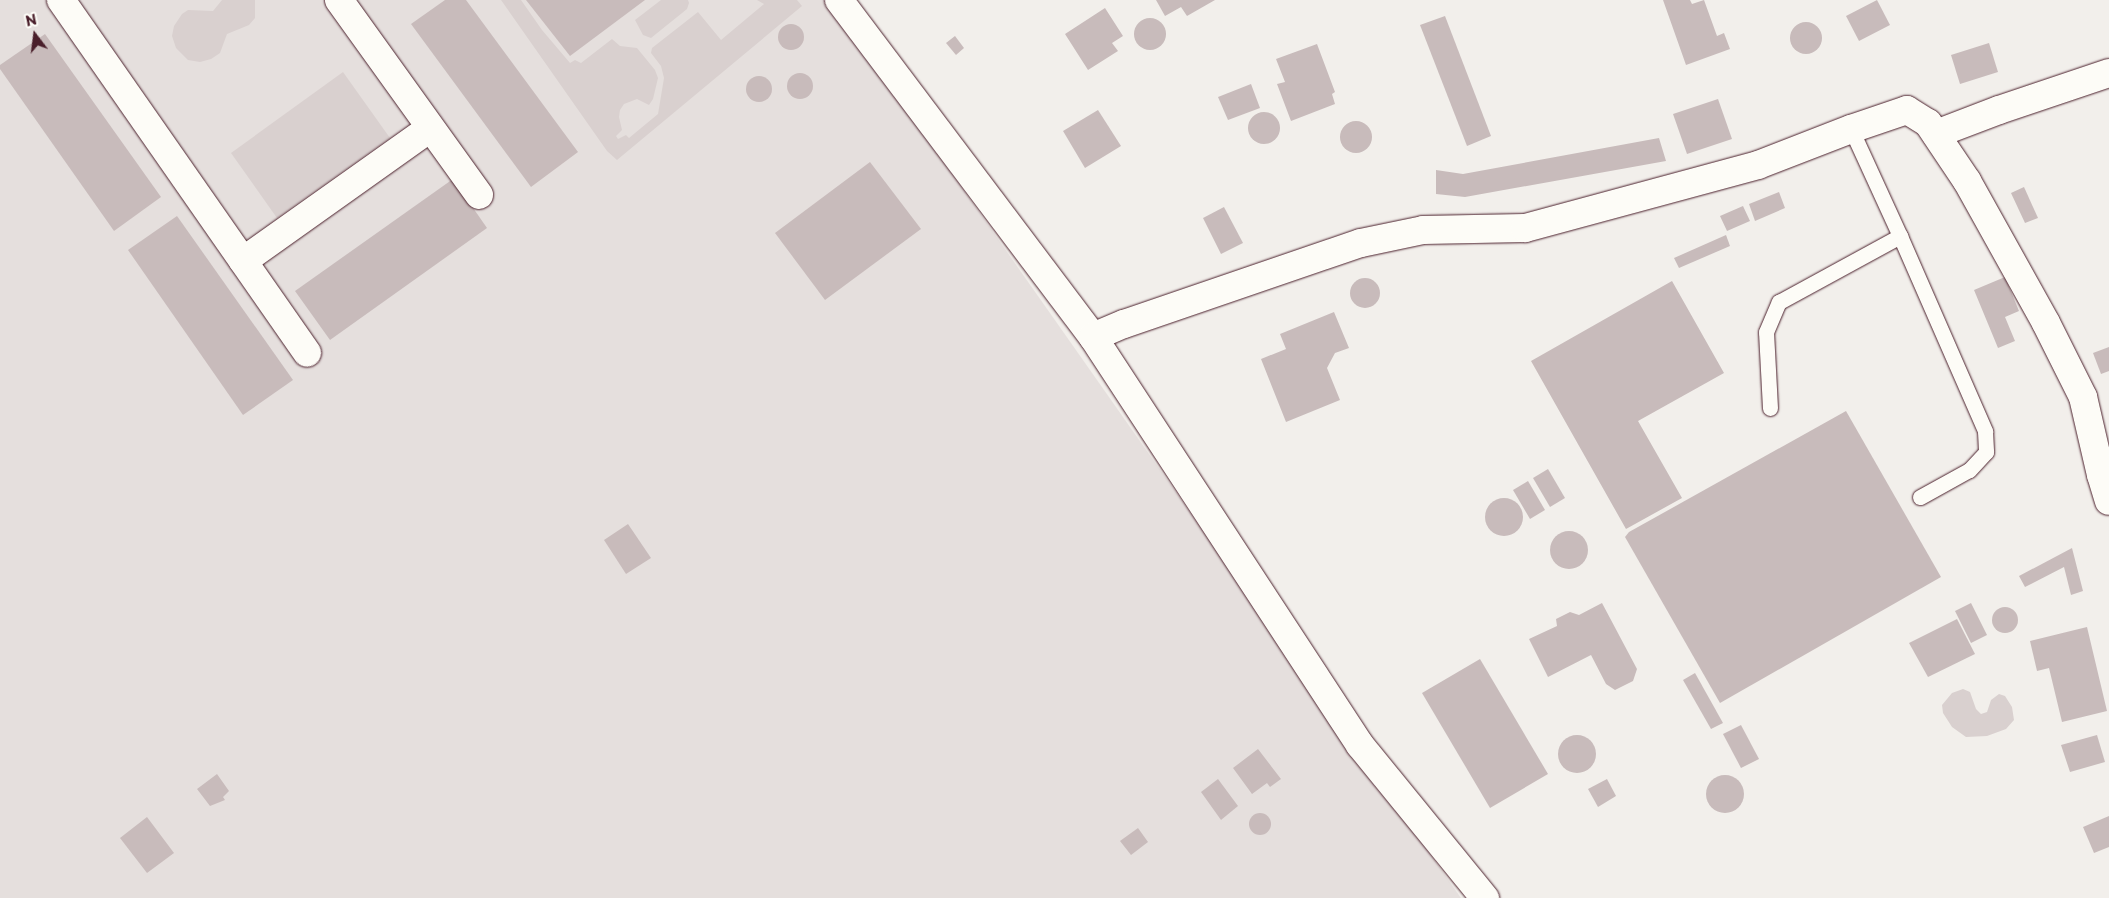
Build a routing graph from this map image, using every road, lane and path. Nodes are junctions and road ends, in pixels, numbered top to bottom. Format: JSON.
{"nodes":[{"id":1,"x":62,"y":0,"type":"edge"},
{"id":2,"x":339,"y":0,"type":"edge"},
{"id":3,"x":839,"y":0,"type":"edge"},
{"id":4,"x":2109,"y":73,"type":"edge"},
{"id":5,"x":430,"y":128,"type":"junction"},
{"id":6,"x":1851,"y":129,"type":"junction"},
{"id":7,"x":1936,"y":134,"type":"junction"},
{"id":8,"x":479,"y":195,"type":"dead end"},
{"id":9,"x":1900,"y":236,"type":"junction"},
{"id":10,"x":243,"y":261,"type":"junction"},
{"id":11,"x":1092,"y":337,"type":"junction"},
{"id":12,"x":307,"y":353,"type":"dead end"},
{"id":13,"x":1770,"y":408,"type":"dead end"},
{"id":14,"x":1920,"y":498,"type":"dead end"},
{"id":15,"x":2109,"y":501,"type":"edge"},
{"id":16,"x":1485,"y":898,"type":"edge"}],
"edges":[{"from":1,"to":10,"type":"street"},
{"from":2,"to":5,"type":"street"},
{"from":3,"to":11,"type":"street"},
{"from":4,"to":7,"type":"street"},
{"from":5,"to":8,"type":"street"},
{"from":5,"to":10,"type":"street"},
{"from":6,"to":7,"type":"street"},
{"from":6,"to":9,"type":"lane"},
{"from":6,"to":11,"type":"street"},
{"from":7,"to":15,"type":"street"},
{"from":9,"to":13,"type":"lane"},
{"from":9,"to":14,"type":"lane"},
{"from":10,"to":12,"type":"street"},
{"from":11,"to":16,"type":"street"}]}
